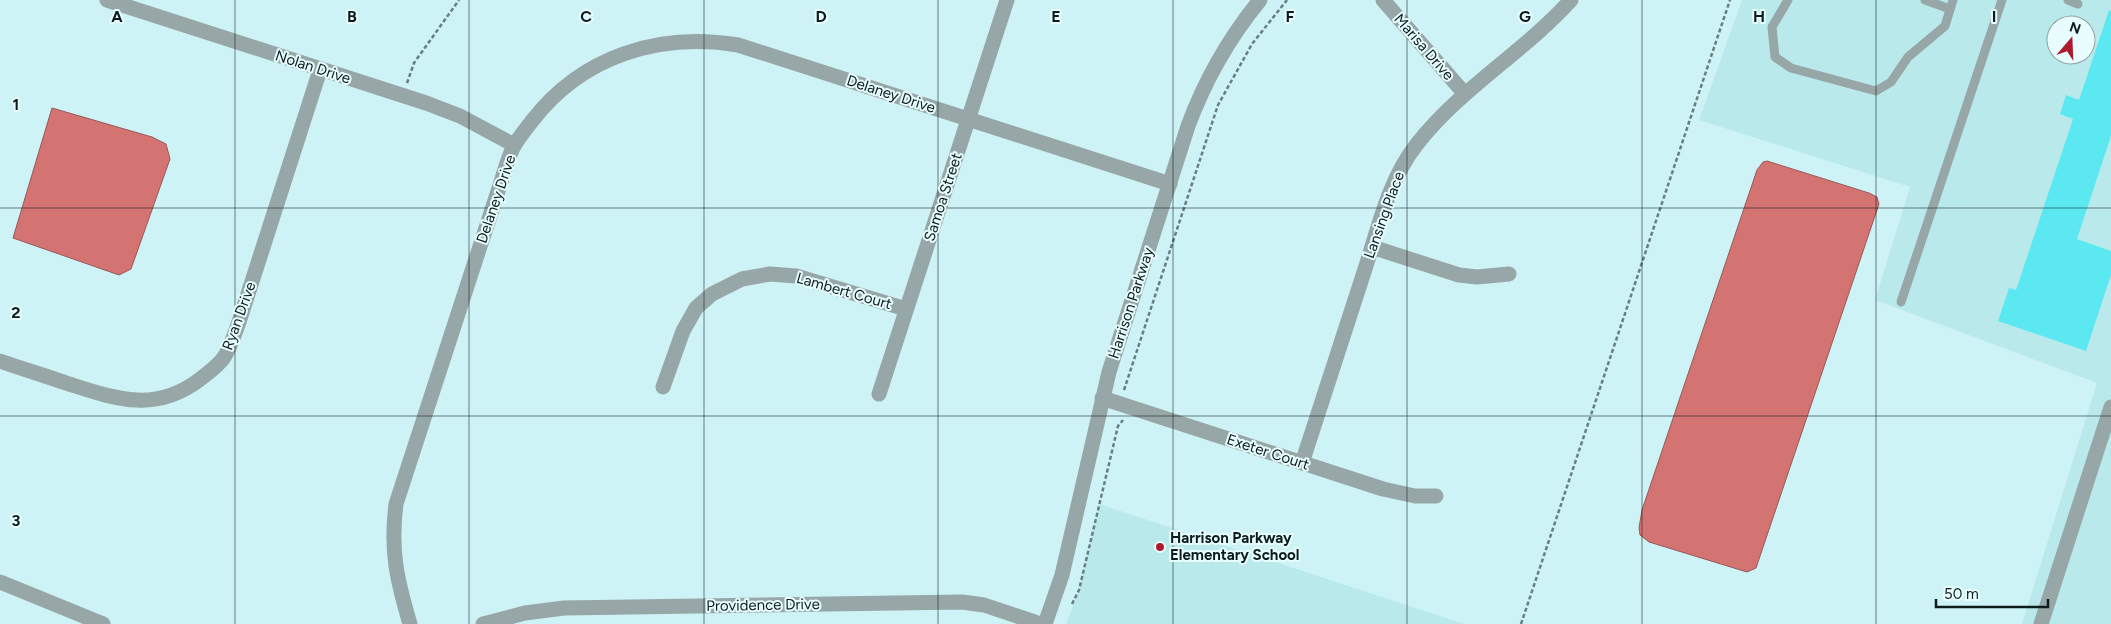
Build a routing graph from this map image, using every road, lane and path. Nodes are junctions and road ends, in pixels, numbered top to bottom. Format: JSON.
{"nodes":[{"id":1,"x":107,"y":0,"type":"edge"},
{"id":2,"x":459,"y":0,"type":"edge"},
{"id":3,"x":1007,"y":0,"type":"edge"},
{"id":4,"x":1260,"y":0,"type":"edge"},
{"id":5,"x":1287,"y":0,"type":"edge"},
{"id":6,"x":1383,"y":0,"type":"edge"},
{"id":7,"x":1572,"y":0,"type":"edge"},
{"id":8,"x":1730,"y":0,"type":"edge"},
{"id":9,"x":1788,"y":0,"type":"edge"},
{"id":10,"x":1925,"y":0,"type":"edge"},
{"id":11,"x":2002,"y":0,"type":"edge"},
{"id":12,"x":2068,"y":0,"type":"edge"},
{"id":13,"x":1951,"y":4,"type":"edge"},
{"id":14,"x":2078,"y":4,"type":"dead end"},
{"id":15,"x":320,"y":70,"type":"junction"},
{"id":16,"x":1465,"y":94,"type":"junction"},
{"id":17,"x":403,"y":96,"type":"junction"},
{"id":18,"x":969,"y":120,"type":"junction"},
{"id":19,"x":514,"y":146,"type":"junction"},
{"id":20,"x":1170,"y":184,"type":"junction"},
{"id":21,"x":1372,"y":247,"type":"junction"},
{"id":22,"x":1509,"y":274,"type":"dead end"},
{"id":23,"x":1901,"y":302,"type":"dead end"},
{"id":24,"x":906,"y":309,"type":"junction"},
{"id":25,"x":0,"y":361,"type":"edge"},
{"id":26,"x":663,"y":387,"type":"dead end"},
{"id":27,"x":879,"y":394,"type":"dead end"},
{"id":28,"x":1102,"y":398,"type":"junction"},
{"id":29,"x":1123,"y":404,"type":"junction"},
{"id":30,"x":2111,"y":407,"type":"edge"},
{"id":31,"x":1302,"y":463,"type":"junction"},
{"id":32,"x":1436,"y":496,"type":"dead end"},
{"id":33,"x":0,"y":582,"type":"edge"},
{"id":34,"x":1072,"y":604,"type":"dead end"},
{"id":35,"x":103,"y":624,"type":"edge"},
{"id":36,"x":410,"y":624,"type":"edge"},
{"id":37,"x":484,"y":624,"type":"edge"},
{"id":38,"x":1041,"y":624,"type":"edge"},
{"id":39,"x":1045,"y":624,"type":"edge"},
{"id":40,"x":1521,"y":624,"type":"edge"},
{"id":41,"x":2040,"y":624,"type":"edge"}],
"edges":[{"from":1,"to":15,"type":"street","name":"Nolan Drive"},
{"from":2,"to":17,"type":"path"},
{"from":3,"to":18,"type":"street","name":"Samoa Street"},
{"from":4,"to":20,"type":"street","name":"Harrison Parkway"},
{"from":5,"to":29,"type":"path"},
{"from":6,"to":16,"type":"street","name":"Marisa Drive"},
{"from":7,"to":16,"type":"street","name":"Lansing Place"},
{"from":8,"to":40,"type":"path"},
{"from":9,"to":13,"type":"lane"},
{"from":10,"to":13,"type":"lane"},
{"from":11,"to":23,"type":"lane"},
{"from":12,"to":14,"type":"lane"},
{"from":15,"to":17,"type":"street","name":"Nolan Drive"},
{"from":15,"to":25,"type":"street","name":"Ryan Drive"},
{"from":16,"to":21,"type":"street","name":"Lansing Place"},
{"from":17,"to":19,"type":"street","name":"Nolan Drive"},
{"from":18,"to":19,"type":"street","name":"Delaney Drive"},
{"from":18,"to":20,"type":"street","name":"Delaney Drive"},
{"from":18,"to":24,"type":"street","name":"Samoa Street"},
{"from":19,"to":36,"type":"street","name":"Delaney Drive"},
{"from":20,"to":28,"type":"street","name":"Harrison Parkway"},
{"from":21,"to":22,"type":"street"},
{"from":21,"to":31,"type":"street","name":"Lansing Place"},
{"from":24,"to":26,"type":"street","name":"Lambert Court"},
{"from":24,"to":27,"type":"street","name":"Samoa Street"},
{"from":28,"to":29,"type":"street","name":"Exeter Court"},
{"from":28,"to":39,"type":"street","name":"Harrison Parkway"},
{"from":29,"to":31,"type":"street","name":"Exeter Court"},
{"from":29,"to":34,"type":"path"},
{"from":30,"to":41,"type":"street"},
{"from":31,"to":32,"type":"street","name":"Exeter Court"},
{"from":33,"to":35,"type":"street"},
{"from":37,"to":38,"type":"street","name":"Providence Drive"}]}
